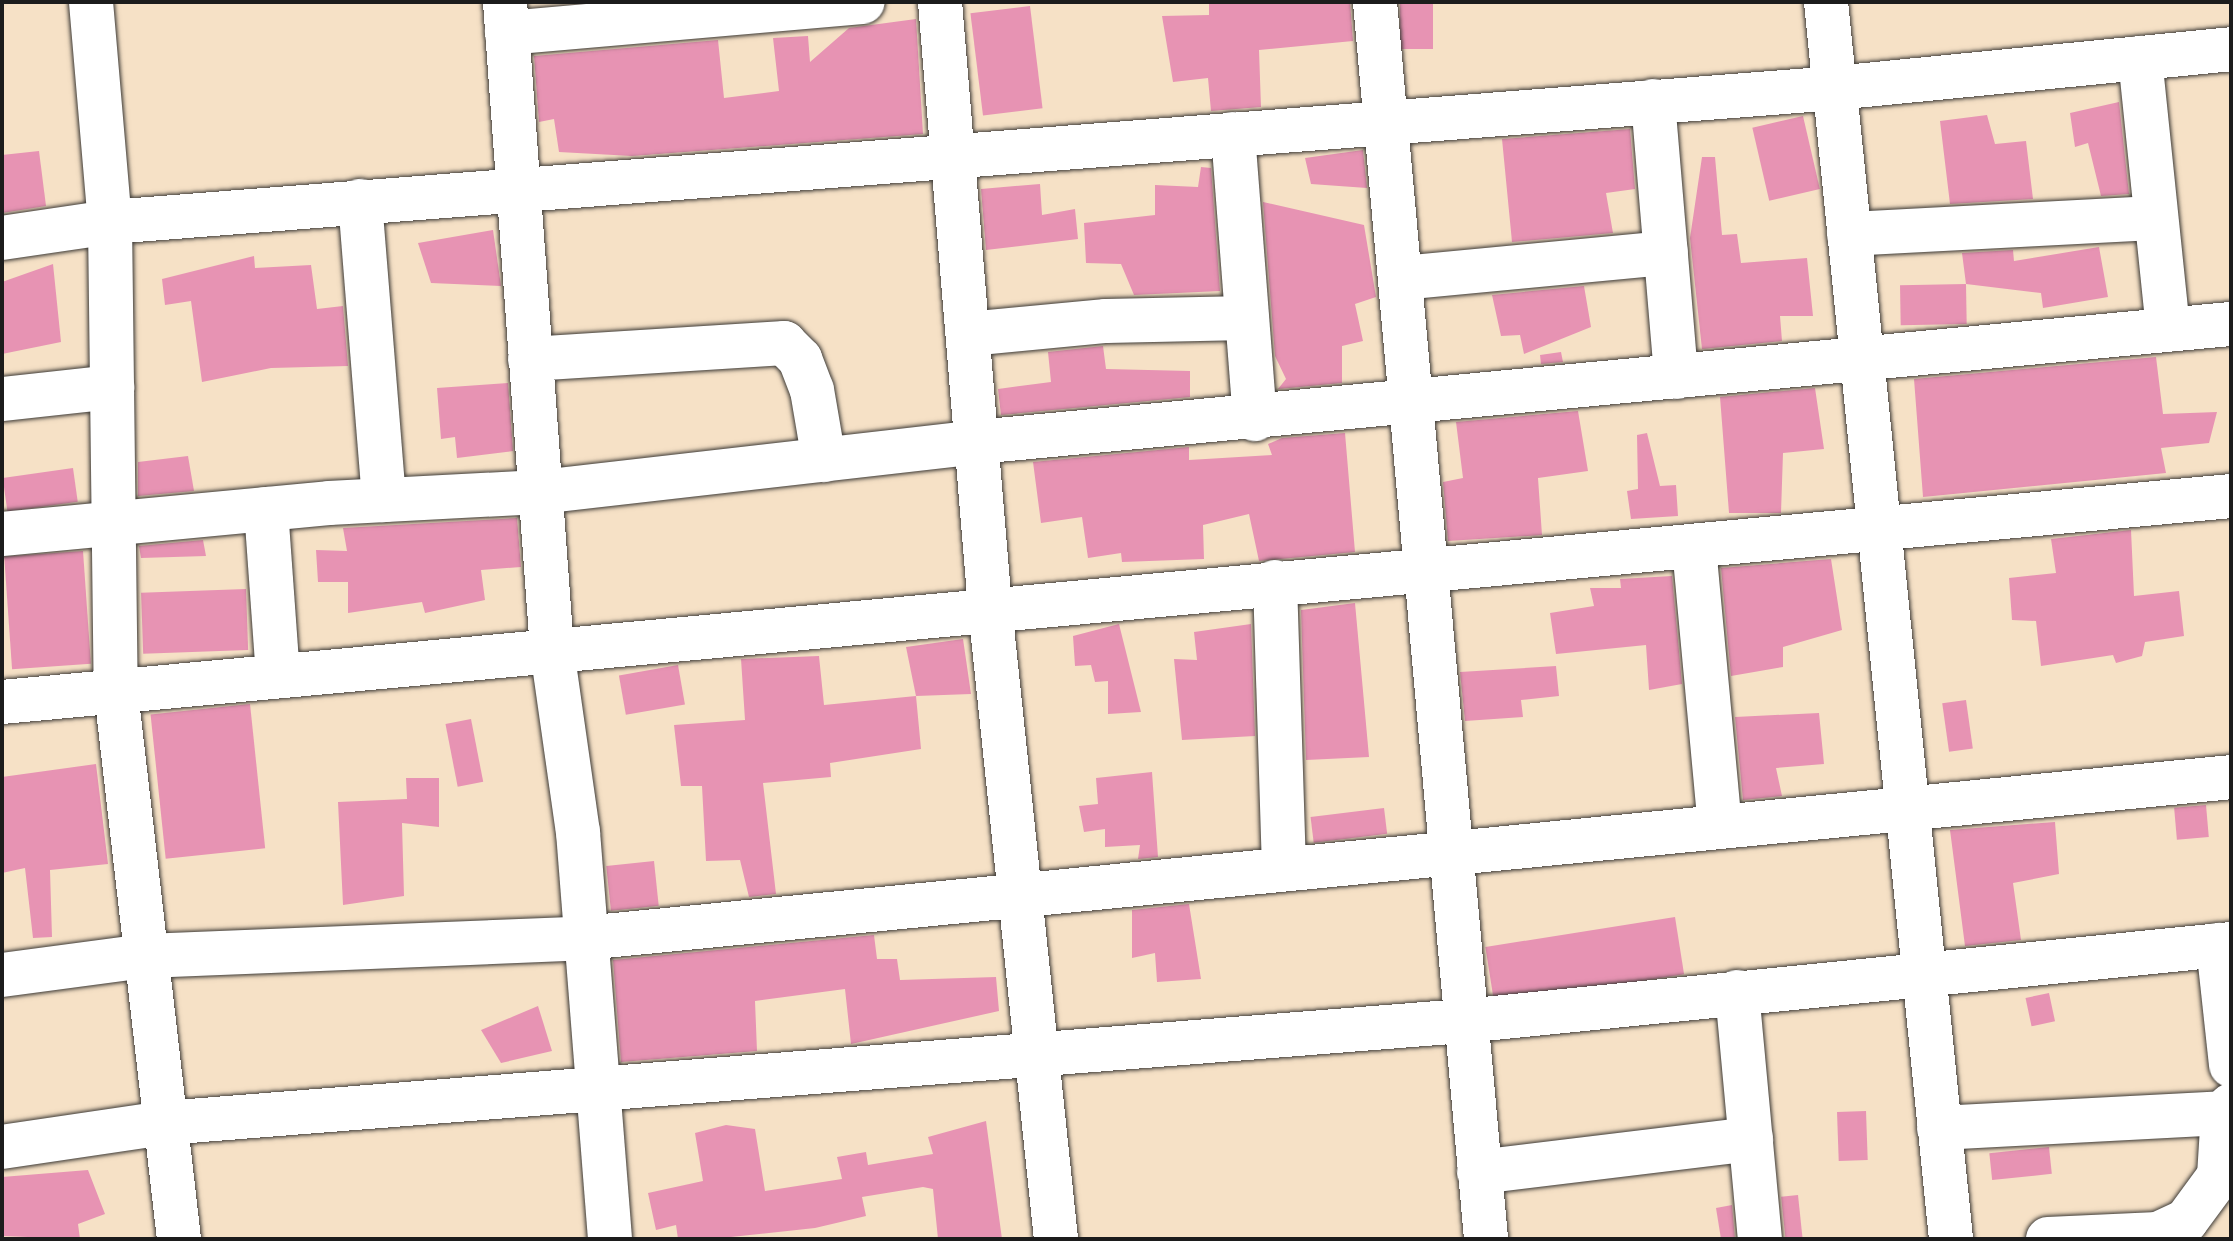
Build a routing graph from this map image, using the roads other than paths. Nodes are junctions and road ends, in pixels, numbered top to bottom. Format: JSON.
{"nodes":[{"id":1,"x":91,"y":2,"type":"edge"},
{"id":2,"x":863,"y":2,"type":"edge"},
{"id":3,"x":940,"y":2,"type":"edge"},
{"id":4,"x":1375,"y":2,"type":"edge"},
{"id":5,"x":1826,"y":2,"type":"edge"},
{"id":6,"x":770,"y":6,"type":"edge"},
{"id":7,"x":506,"y":18,"type":"edge"},
{"id":8,"x":2231,"y":49,"type":"edge"},
{"id":9,"x":2140,"y":58,"type":"junction"},
{"id":10,"x":1835,"y":88,"type":"junction"},
{"id":11,"x":1653,"y":101,"type":"junction"},
{"id":12,"x":1385,"y":121,"type":"junction"},
{"id":13,"x":1233,"y":134,"type":"junction"},
{"id":14,"x":953,"y":154,"type":"junction"},
{"id":15,"x":517,"y":188,"type":"junction"},
{"id":16,"x":360,"y":201,"type":"junction"},
{"id":17,"x":2156,"y":218,"type":"junction"},
{"id":18,"x":110,"y":222,"type":"junction"},
{"id":19,"x":1849,"y":234,"type":"junction"},
{"id":20,"x":2,"y":238,"type":"edge"},
{"id":21,"x":1666,"y":253,"type":"junction"},
{"id":22,"x":1401,"y":278,"type":"junction"},
{"id":23,"x":1247,"y":318,"type":"junction"},
{"id":24,"x":2231,"y":324,"type":"edge"},
{"id":25,"x":2168,"y":330,"type":"junction"},
{"id":26,"x":968,"y":334,"type":"junction"},
{"id":27,"x":1861,"y":357,"type":"junction"},
{"id":28,"x":530,"y":359,"type":"junction"},
{"id":29,"x":1676,"y":377,"type":"junction"},
{"id":30,"x":112,"y":387,"type":"junction"},
{"id":31,"x":2,"y":399,"type":"edge"},
{"id":32,"x":1413,"y":401,"type":"junction"},
{"id":33,"x":1255,"y":419,"type":"junction"},
{"id":34,"x":977,"y":442,"type":"junction"},
{"id":35,"x":824,"y":460,"type":"junction"},
{"id":36,"x":540,"y":492,"type":"junction"},
{"id":37,"x":2231,"y":496,"type":"edge"},
{"id":38,"x":384,"y":500,"type":"junction"},
{"id":39,"x":266,"y":509,"type":"junction"},
{"id":40,"x":114,"y":526,"type":"junction"},
{"id":41,"x":1879,"y":533,"type":"junction"},
{"id":42,"x":2,"y":534,"type":"edge"},
{"id":43,"x":1694,"y":547,"type":"junction"},
{"id":44,"x":1429,"y":568,"type":"junction"},
{"id":45,"x":1275,"y":582,"type":"junction"},
{"id":46,"x":990,"y":608,"type":"junction"},
{"id":47,"x":552,"y":650,"type":"junction"},
{"id":48,"x":278,"y":676,"type":"junction"},
{"id":49,"x":116,"y":692,"type":"junction"},
{"id":50,"x":2,"y":702,"type":"edge"},
{"id":51,"x":2231,"y":777,"type":"edge"},
{"id":52,"x":1905,"y":805,"type":"junction"},
{"id":53,"x":1720,"y":825,"type":"junction"},
{"id":54,"x":1451,"y":854,"type":"junction"},
{"id":55,"x":1284,"y":869,"type":"junction"},
{"id":56,"x":1023,"y":891,"type":"junction"},
{"id":57,"x":584,"y":938,"type":"junction"},
{"id":58,"x":2224,"y":945,"type":"edge"},
{"id":59,"x":145,"y":956,"type":"junction"},
{"id":60,"x":1921,"y":973,"type":"junction"},
{"id":61,"x":2,"y":975,"type":"edge"},
{"id":62,"x":1737,"y":992,"type":"junction"},
{"id":63,"x":1464,"y":1021,"type":"junction"},
{"id":64,"x":1041,"y":1056,"type":"junction"},
{"id":65,"x":2231,"y":1065,"type":"edge"},
{"id":66,"x":593,"y":1087,"type":"junction"},
{"id":67,"x":2227,"y":1109,"type":"edge"},
{"id":68,"x":164,"y":1123,"type":"junction"},
{"id":69,"x":1939,"y":1128,"type":"junction"},
{"id":70,"x":1751,"y":1139,"type":"junction"},
{"id":71,"x":2,"y":1147,"type":"edge"},
{"id":72,"x":1479,"y":1172,"type":"junction"},
{"id":73,"x":179,"y":1239,"type":"edge"},
{"id":74,"x":610,"y":1239,"type":"edge"},
{"id":75,"x":1056,"y":1239,"type":"edge"},
{"id":76,"x":1486,"y":1239,"type":"edge"},
{"id":77,"x":1760,"y":1239,"type":"edge"},
{"id":78,"x":1951,"y":1239,"type":"edge"},
{"id":79,"x":2048,"y":1239,"type":"edge"}],
"edges":[{"from":1,"to":18,"type":"street"},
{"from":2,"to":6,"type":"street"},
{"from":3,"to":14,"type":"street"},
{"from":4,"to":12,"type":"street"},
{"from":5,"to":10,"type":"street"},
{"from":6,"to":7,"type":"street"},
{"from":7,"to":15,"type":"street"},
{"from":8,"to":9,"type":"street"},
{"from":9,"to":10,"type":"street"},
{"from":9,"to":17,"type":"street"},
{"from":10,"to":11,"type":"street"},
{"from":10,"to":19,"type":"street"},
{"from":11,"to":12,"type":"street"},
{"from":11,"to":21,"type":"street"},
{"from":12,"to":13,"type":"street"},
{"from":12,"to":22,"type":"street"},
{"from":13,"to":14,"type":"street"},
{"from":13,"to":23,"type":"street"},
{"from":14,"to":15,"type":"street"},
{"from":14,"to":26,"type":"street"},
{"from":15,"to":16,"type":"street"},
{"from":15,"to":28,"type":"street"},
{"from":16,"to":18,"type":"street"},
{"from":16,"to":38,"type":"street"},
{"from":17,"to":19,"type":"street"},
{"from":17,"to":25,"type":"street"},
{"from":18,"to":20,"type":"street"},
{"from":18,"to":30,"type":"street"},
{"from":19,"to":27,"type":"street"},
{"from":21,"to":22,"type":"street"},
{"from":21,"to":29,"type":"street"},
{"from":22,"to":32,"type":"street"},
{"from":23,"to":26,"type":"street"},
{"from":23,"to":33,"type":"street"},
{"from":24,"to":25,"type":"street"},
{"from":25,"to":27,"type":"street"},
{"from":26,"to":34,"type":"street"},
{"from":27,"to":29,"type":"street"},
{"from":27,"to":41,"type":"street"},
{"from":28,"to":35,"type":"street"},
{"from":28,"to":36,"type":"street"},
{"from":29,"to":32,"type":"street"},
{"from":30,"to":31,"type":"street"},
{"from":30,"to":40,"type":"street"},
{"from":32,"to":33,"type":"street"},
{"from":32,"to":44,"type":"street"},
{"from":33,"to":34,"type":"street"},
{"from":34,"to":35,"type":"street"},
{"from":34,"to":46,"type":"street"},
{"from":35,"to":36,"type":"street"},
{"from":36,"to":38,"type":"street"},
{"from":36,"to":47,"type":"street"},
{"from":37,"to":41,"type":"street"},
{"from":38,"to":39,"type":"street"},
{"from":39,"to":40,"type":"street"},
{"from":39,"to":48,"type":"street"},
{"from":40,"to":42,"type":"street"},
{"from":40,"to":49,"type":"street"},
{"from":41,"to":43,"type":"street"},
{"from":41,"to":52,"type":"street"},
{"from":43,"to":44,"type":"street"},
{"from":43,"to":53,"type":"street"},
{"from":44,"to":45,"type":"street"},
{"from":44,"to":54,"type":"street"},
{"from":45,"to":46,"type":"street"},
{"from":45,"to":55,"type":"street"},
{"from":46,"to":47,"type":"street"},
{"from":46,"to":56,"type":"street"},
{"from":47,"to":48,"type":"street"},
{"from":47,"to":57,"type":"street"},
{"from":48,"to":49,"type":"street"},
{"from":49,"to":50,"type":"street"},
{"from":49,"to":59,"type":"street"},
{"from":51,"to":52,"type":"street"},
{"from":52,"to":53,"type":"street"},
{"from":52,"to":60,"type":"street"},
{"from":53,"to":54,"type":"street"},
{"from":54,"to":55,"type":"street"},
{"from":54,"to":63,"type":"street"},
{"from":55,"to":56,"type":"street"},
{"from":56,"to":57,"type":"street"},
{"from":56,"to":64,"type":"street"},
{"from":57,"to":59,"type":"street"},
{"from":57,"to":66,"type":"street"},
{"from":58,"to":60,"type":"street"},
{"from":58,"to":65,"type":"street"},
{"from":59,"to":61,"type":"street"},
{"from":59,"to":68,"type":"street"},
{"from":60,"to":62,"type":"street"},
{"from":60,"to":69,"type":"street"},
{"from":62,"to":63,"type":"street"},
{"from":62,"to":70,"type":"street"},
{"from":63,"to":64,"type":"street"},
{"from":63,"to":72,"type":"street"},
{"from":64,"to":66,"type":"street"},
{"from":64,"to":75,"type":"street"},
{"from":66,"to":68,"type":"street"},
{"from":66,"to":74,"type":"street"},
{"from":67,"to":69,"type":"street"},
{"from":67,"to":79,"type":"street"},
{"from":68,"to":71,"type":"street"},
{"from":68,"to":73,"type":"street"},
{"from":69,"to":78,"type":"street"},
{"from":70,"to":72,"type":"street"},
{"from":70,"to":77,"type":"street"},
{"from":72,"to":76,"type":"street"}]}
